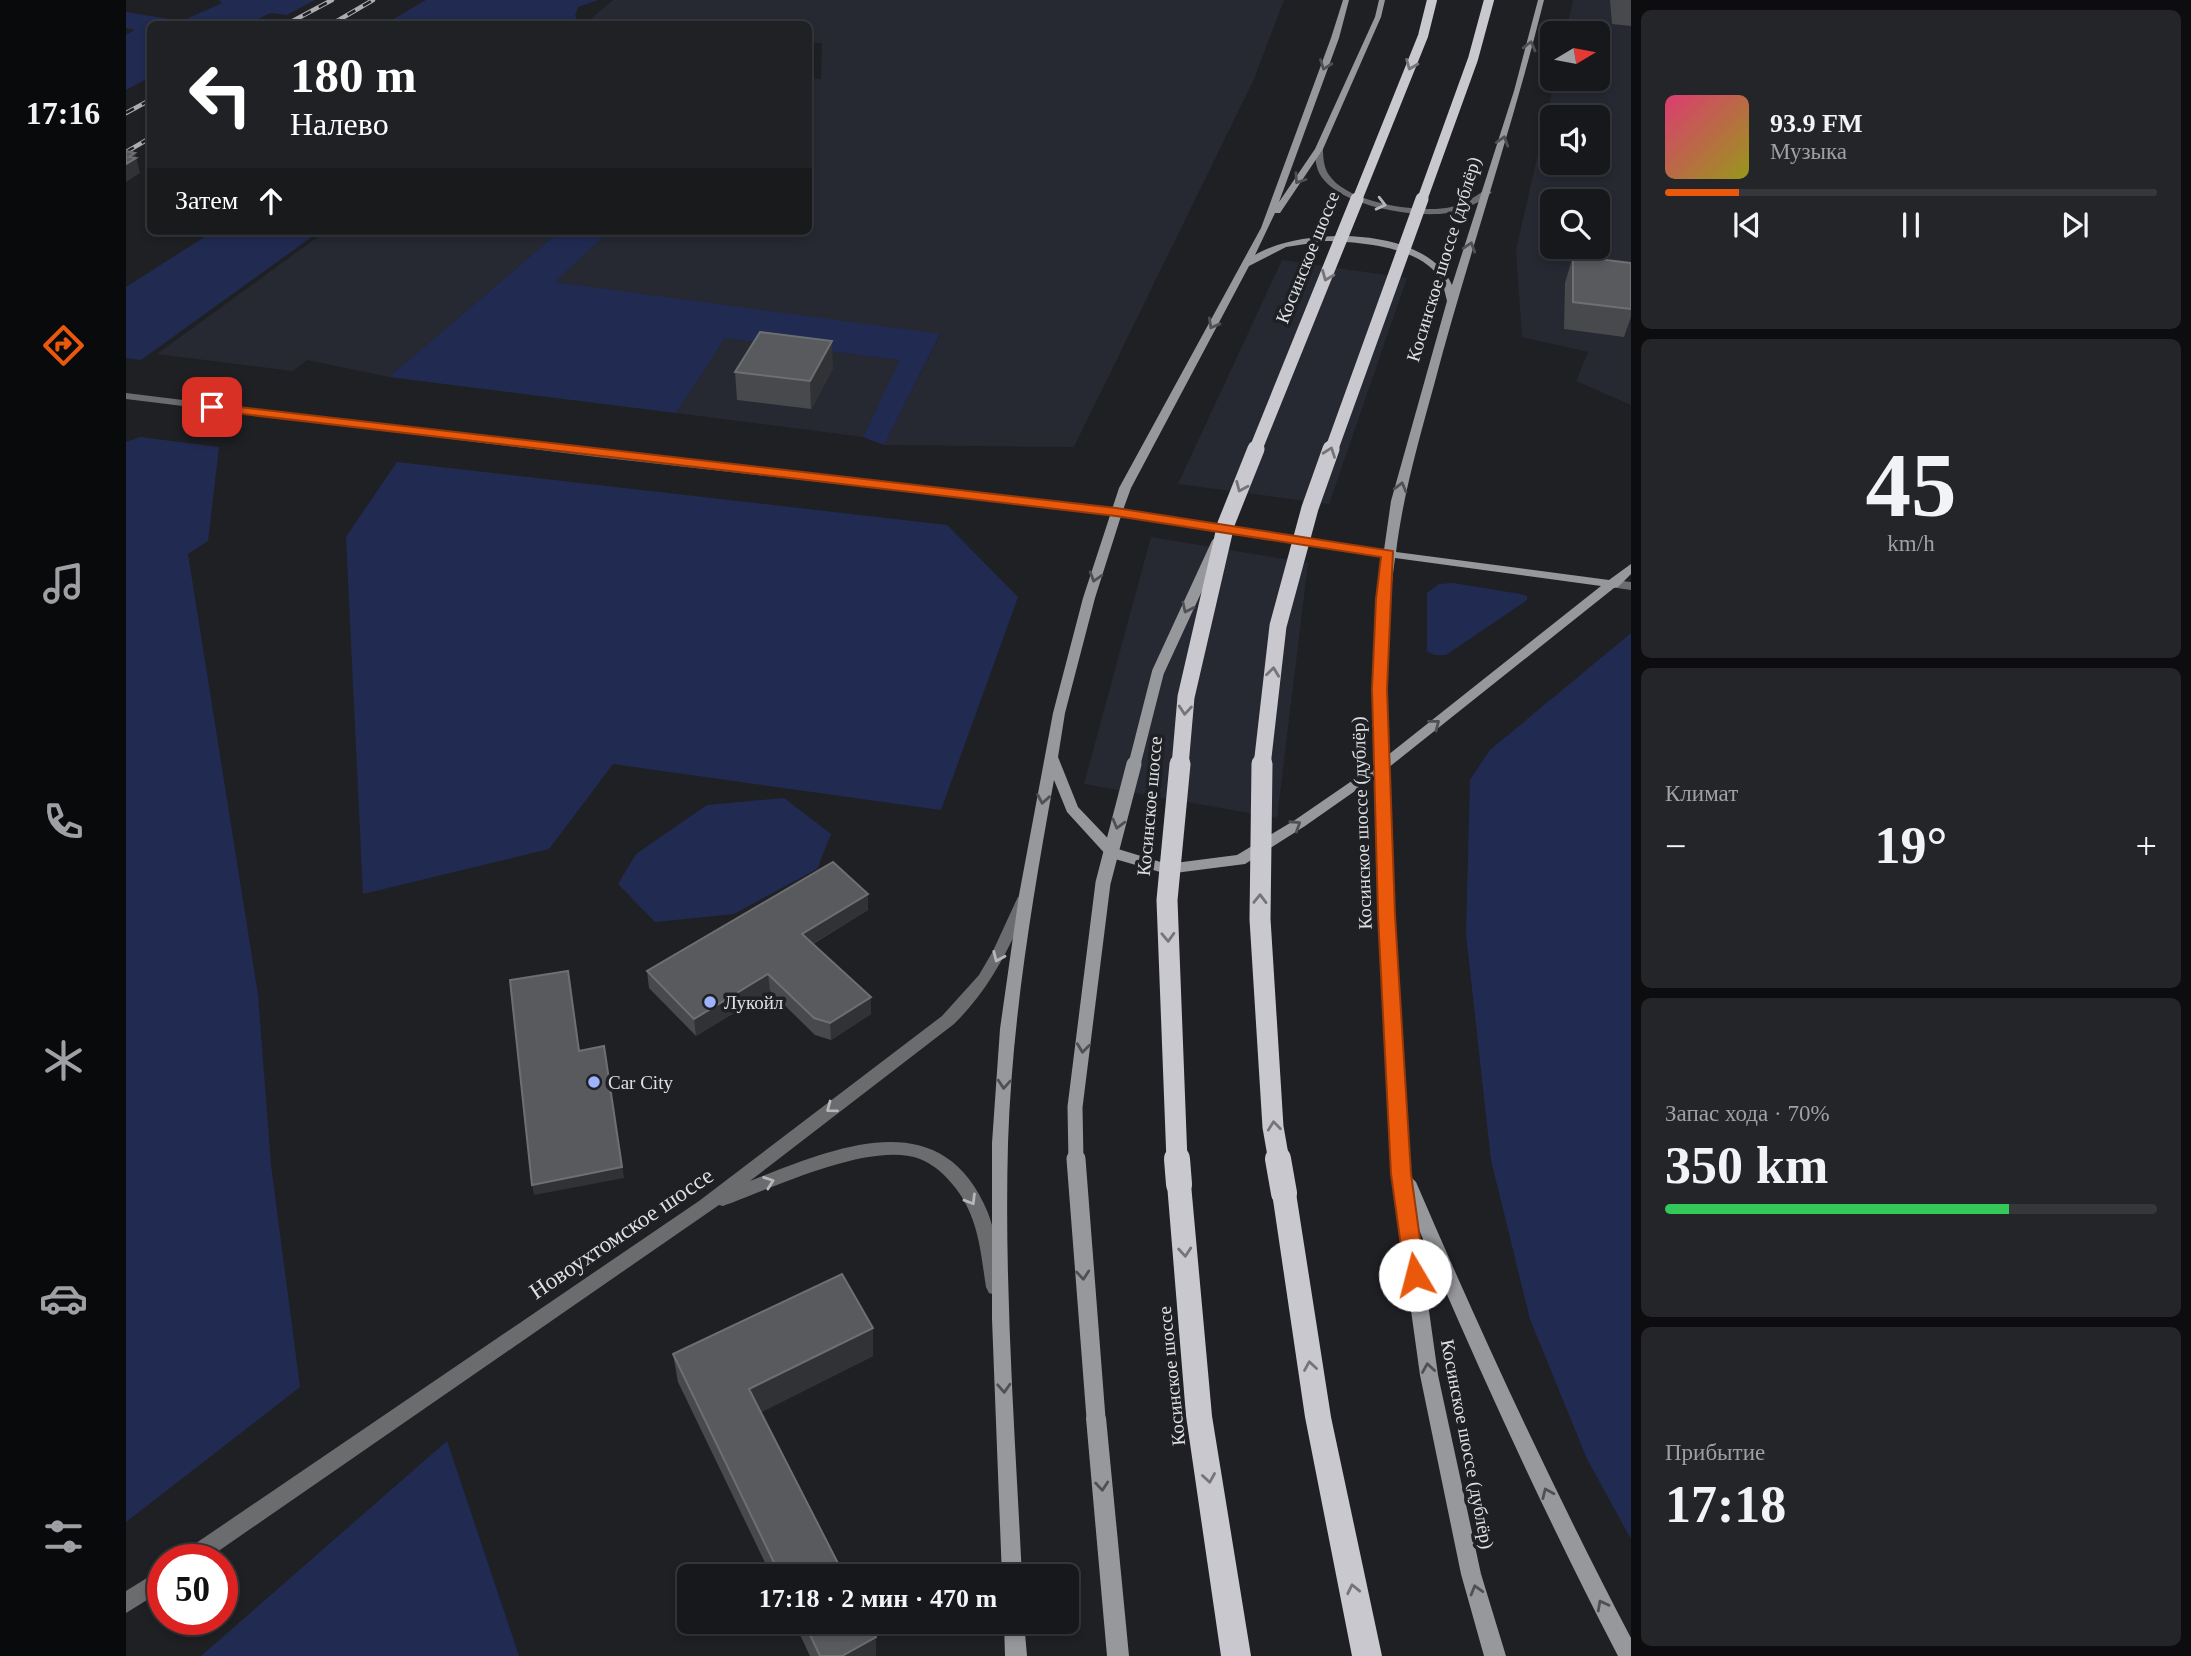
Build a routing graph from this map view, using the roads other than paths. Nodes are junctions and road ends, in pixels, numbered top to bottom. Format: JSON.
{"nodes":[{"id":1,"x":1346,"y":0,"type":"edge"},
{"id":2,"x":1382,"y":0,"type":"edge"},
{"id":3,"x":1432,"y":0,"type":"edge"},
{"id":4,"x":1489,"y":0,"type":"edge"},
{"id":5,"x":1541,"y":0,"type":"edge"},
{"id":6,"x":1319,"y":149,"type":"junction"},
{"id":7,"x":1488,"y":191,"type":"junction"},
{"id":8,"x":1265,"y":228,"type":"junction"},
{"id":9,"x":1246,"y":265,"type":"junction"},
{"id":10,"x":1451,"y":302,"type":"junction"},
{"id":11,"x":126,"y":396,"type":"edge"},
{"id":12,"x":1116,"y":512,"type":"junction"},
{"id":13,"x":1226,"y":524,"type":"junction"},
{"id":14,"x":1388,"y":554,"type":"junction"},
{"id":15,"x":1631,"y":568,"type":"edge"},
{"id":16,"x":1614,"y":584,"type":"junction"},
{"id":17,"x":1631,"y":586,"type":"edge"},
{"id":18,"x":1050,"y":756,"type":"junction"},
{"id":19,"x":1381,"y":766,"type":"junction"},
{"id":20,"x":1026,"y":895,"type":"junction"},
{"id":21,"x":1400,"y":1165,"type":"junction"},
{"id":22,"x":1284,"y":1194,"type":"joint"},
{"id":23,"x":705,"y":1206,"type":"junction"},
{"id":24,"x":1000,"y":1320,"type":"junction"},
{"id":25,"x":212,"y":1544,"type":"edge"},
{"id":26,"x":1011,"y":1564,"type":"edge"},
{"id":27,"x":147,"y":1589,"type":"edge"},
{"id":28,"x":126,"y":1603,"type":"edge"},
{"id":29,"x":1015,"y":1634,"type":"edge"},
{"id":30,"x":1016,"y":1656,"type":"edge"},
{"id":31,"x":1118,"y":1656,"type":"edge"},
{"id":32,"x":1236,"y":1656,"type":"edge"},
{"id":33,"x":1367,"y":1656,"type":"edge"},
{"id":34,"x":1495,"y":1656,"type":"edge"},
{"id":35,"x":1629,"y":1656,"type":"edge"}],
"edges":[{"from":1,"to":8,"type":"main road","one_way":true},
{"from":2,"to":6,"type":"main road"},
{"from":3,"to":13,"type":"highway","name":"Косинское шоссе","one_way":true,"bridge":true},
{"from":22,"to":4,"type":"highway","one_way":true,"bridge":true},
{"from":7,"to":5,"type":"main road","name":"Косинское шоссе (дублёр)","one_way":true},
{"from":6,"to":7,"type":"street","one_way":true},
{"from":6,"to":8,"type":"main road","one_way":true},
{"from":10,"to":7,"type":"main road","name":"Косинское шоссе (дублёр)","one_way":true},
{"from":8,"to":9,"type":"main road"},
{"from":9,"to":10,"type":"main road"},
{"from":9,"to":12,"type":"main road","one_way":true},
{"from":14,"to":10,"type":"main road","name":"Косинское шоссе (дублёр)","one_way":true},
{"from":11,"to":12,"type":"street"},
{"from":12,"to":14,"type":"main road"},
{"from":12,"to":18,"type":"main road","one_way":true},
{"from":13,"to":31,"type":"main road","one_way":true,"bridge":true},
{"from":13,"to":32,"type":"highway","name":"Косинское шоссе","one_way":true,"bridge":true},
{"from":14,"to":16,"type":"main road"},
{"from":14,"to":19,"type":"main road","name":"Косинское шоссе (дублёр)"},
{"from":15,"to":16,"type":"main road"},
{"from":16,"to":17,"type":"street"},
{"from":19,"to":16,"type":"main road","one_way":true},
{"from":18,"to":19,"type":"main road","one_way":true},
{"from":18,"to":20,"type":"main road","one_way":true},
{"from":19,"to":21,"type":"main road","name":"Косинское шоссе (дублёр)"},
{"from":20,"to":23,"type":"street","name":"Новоухтомское шоссе","one_way":true},
{"from":20,"to":24,"type":"main road","one_way":true},
{"from":34,"to":21,"type":"main road","name":"Косинское шоссе (дублёр)","one_way":true},
{"from":35,"to":21,"type":"main road","one_way":true},
{"from":33,"to":22,"type":"highway","one_way":true},
{"from":23,"to":24,"type":"street","one_way":true},
{"from":23,"to":25,"type":"street","name":"Новоухтомское шоссе"},
{"from":24,"to":26,"type":"main road","one_way":true},
{"from":27,"to":28,"type":"street"},
{"from":29,"to":30,"type":"main road"}]}
